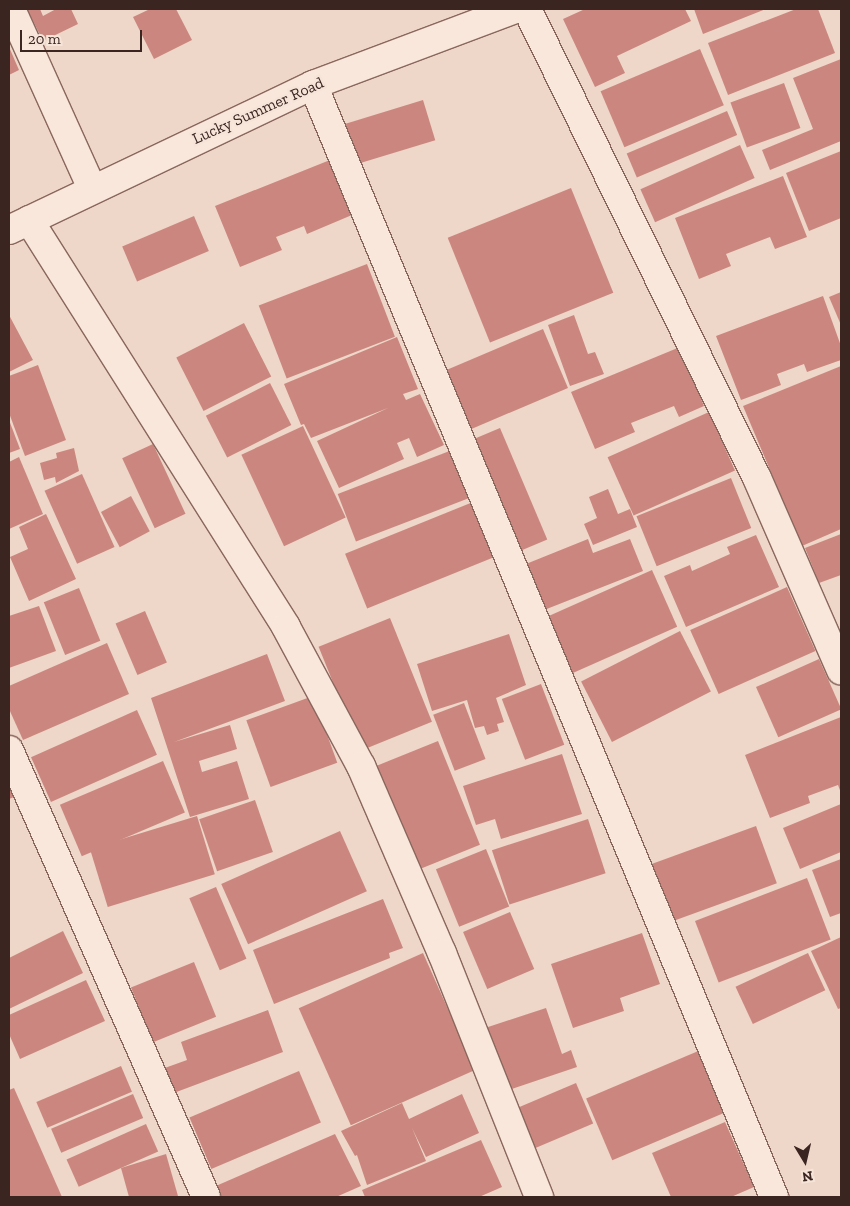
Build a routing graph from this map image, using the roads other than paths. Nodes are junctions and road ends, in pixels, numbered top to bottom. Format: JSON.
{"nodes":[{"id":1,"x":11,"y":9,"type":"edge"},
{"id":2,"x":515,"y":9,"type":"edge"},
{"id":3,"x":527,"y":9,"type":"edge"},
{"id":4,"x":313,"y":85,"type":"junction"},
{"id":5,"x":92,"y":188,"type":"junction"},
{"id":6,"x":19,"y":225,"type":"edge"},
{"id":7,"x":841,"y":670,"type":"edge"},
{"id":8,"x":9,"y":750,"type":"edge"},
{"id":9,"x":206,"y":1197,"type":"edge"},
{"id":10,"x":539,"y":1197,"type":"edge"},
{"id":11,"x":774,"y":1197,"type":"edge"}],
"edges":[{"from":1,"to":5,"type":"street"},
{"from":2,"to":4,"type":"street","name":"Lucky Summer Road"},
{"from":3,"to":7,"type":"street"},
{"from":4,"to":5,"type":"street","name":"Lucky Summer Road"},
{"from":4,"to":11,"type":"street"},
{"from":5,"to":6,"type":"street","name":"Lucky Summer Road"},
{"from":6,"to":10,"type":"street"},
{"from":8,"to":9,"type":"street"}]}
